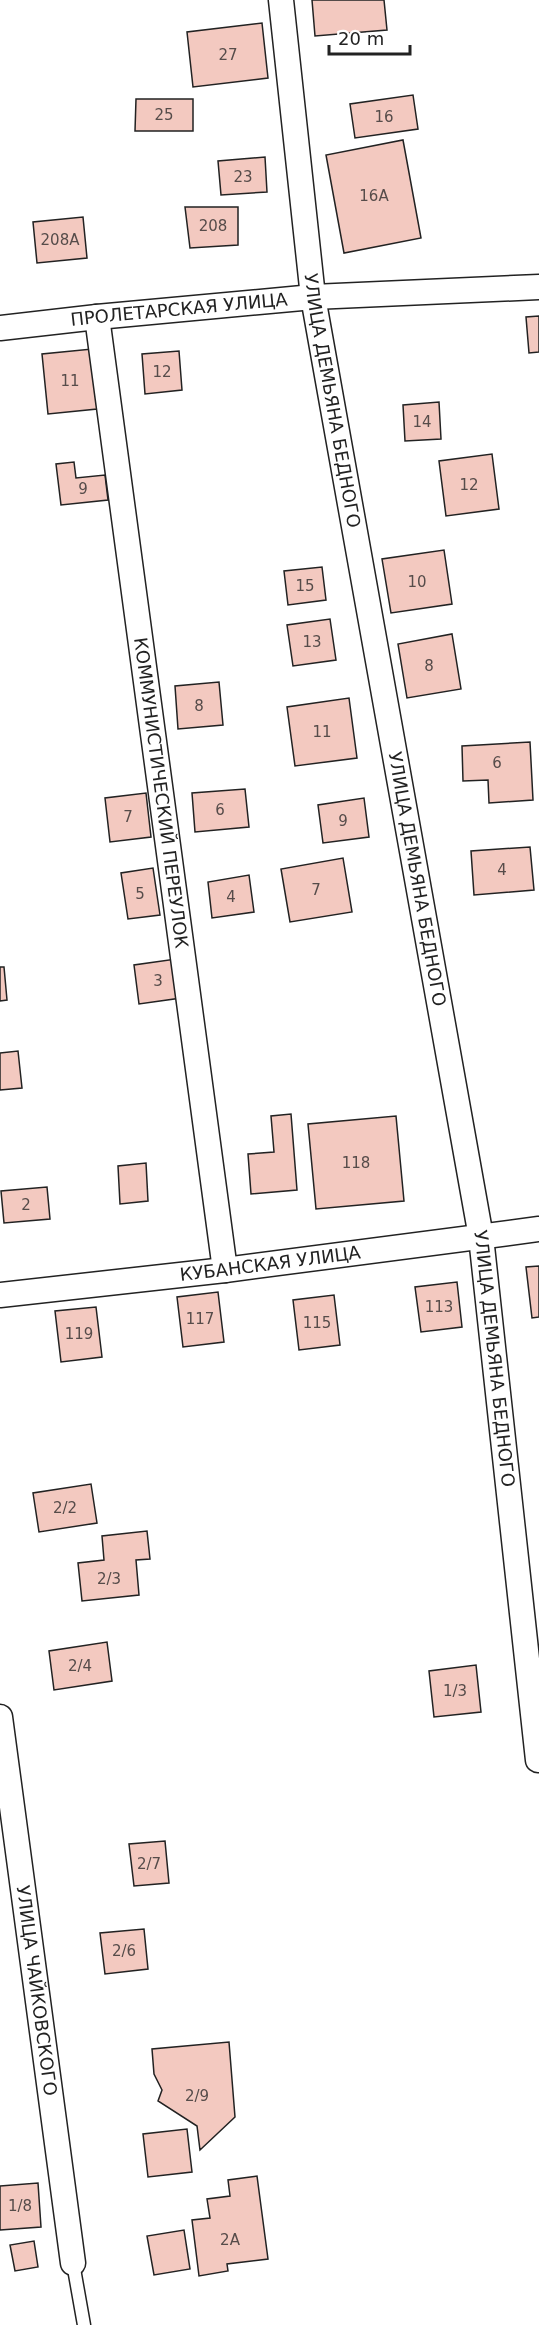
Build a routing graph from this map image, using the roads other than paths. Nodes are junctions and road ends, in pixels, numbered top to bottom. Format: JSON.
{"nodes":[{"id":1,"x":281,"y":0,"type":"edge"},
{"id":2,"x":539,"y":286,"type":"edge"},
{"id":3,"x":313,"y":297,"type":"junction"},
{"id":4,"x":97,"y":317,"type":"junction"},
{"id":5,"x":0,"y":328,"type":"edge"},
{"id":6,"x":539,"y":1229,"type":"edge"},
{"id":7,"x":481,"y":1237,"type":"junction"},
{"id":8,"x":225,"y":1270,"type":"junction"},
{"id":9,"x":0,"y":1295,"type":"edge"},
{"id":10,"x":0,"y":1717,"type":"edge"},
{"id":11,"x":538,"y":1760,"type":"edge"},
{"id":12,"x":73,"y":2263,"type":"joint"},
{"id":13,"x":84,"y":2325,"type":"edge"}],
"edges":[{"from":1,"to":3,"type":"street","name":"УЛИЦА ДЕМЬЯНА БЕДНОГО"},
{"from":2,"to":3,"type":"street","name":"ПРОЛЕТАРСКАЯ УЛИЦА"},
{"from":3,"to":4,"type":"street","name":"ПРОЛЕТАРСКАЯ УЛИЦА"},
{"from":3,"to":7,"type":"street","name":"УЛИЦА ДЕМЬЯНА БЕДНОГО"},
{"from":4,"to":5,"type":"street","name":"ПРОЛЕТАРСКАЯ УЛИЦА"},
{"from":4,"to":8,"type":"street","name":"КОММУНИСТИЧЕСКИЙ ПЕРЕУЛОК"},
{"from":6,"to":7,"type":"street","name":"КУБАНСКАЯ УЛИЦА"},
{"from":7,"to":8,"type":"street","name":"КУБАНСКАЯ УЛИЦА"},
{"from":7,"to":11,"type":"street","name":"УЛИЦА ДЕМЬЯНА БЕДНОГО"},
{"from":8,"to":9,"type":"street","name":"КУБАНСКАЯ УЛИЦА"},
{"from":10,"to":12,"type":"street","name":"УЛИЦА ЧАЙКОВСКОГО"},
{"from":12,"to":13,"type":"lane"}]}
